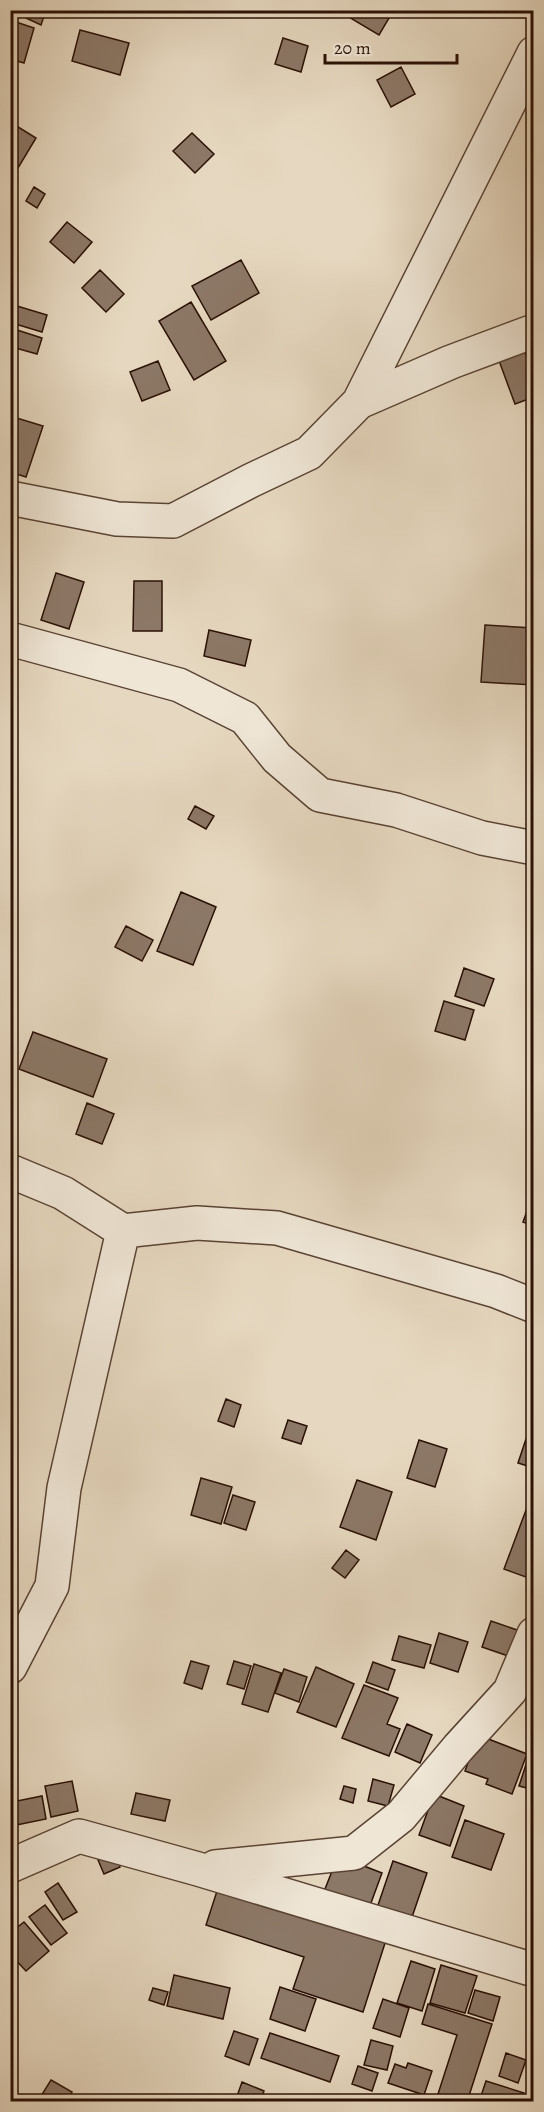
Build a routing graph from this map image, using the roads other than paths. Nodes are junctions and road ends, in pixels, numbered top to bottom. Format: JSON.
{"nodes":[{"id":1,"x":534,"y":53,"type":"edge"},
{"id":2,"x":534,"y":331,"type":"edge"},
{"id":3,"x":359,"y":402,"type":"junction"},
{"id":4,"x":10,"y":498,"type":"edge"},
{"id":5,"x":10,"y":639,"type":"edge"},
{"id":6,"x":534,"y":848,"type":"edge"},
{"id":7,"x":10,"y":1171,"type":"edge"},
{"id":8,"x":123,"y":1231,"type":"junction"},
{"id":9,"x":534,"y":1306,"type":"edge"},
{"id":10,"x":534,"y":1634,"type":"edge"},
{"id":11,"x":10,"y":1667,"type":"edge"},
{"id":12,"x":10,"y":1866,"type":"edge"},
{"id":13,"x":198,"y":1869,"type":"junction"},
{"id":14,"x":534,"y":1970,"type":"edge"}],
"edges":[{"from":1,"to":3,"type":"street"},
{"from":2,"to":3,"type":"street"},
{"from":3,"to":4,"type":"street"},
{"from":5,"to":6,"type":"street"},
{"from":7,"to":8,"type":"street"},
{"from":8,"to":9,"type":"street"},
{"from":8,"to":11,"type":"street"},
{"from":10,"to":13,"type":"street"},
{"from":12,"to":13,"type":"street"},
{"from":13,"to":14,"type":"street"}]}
